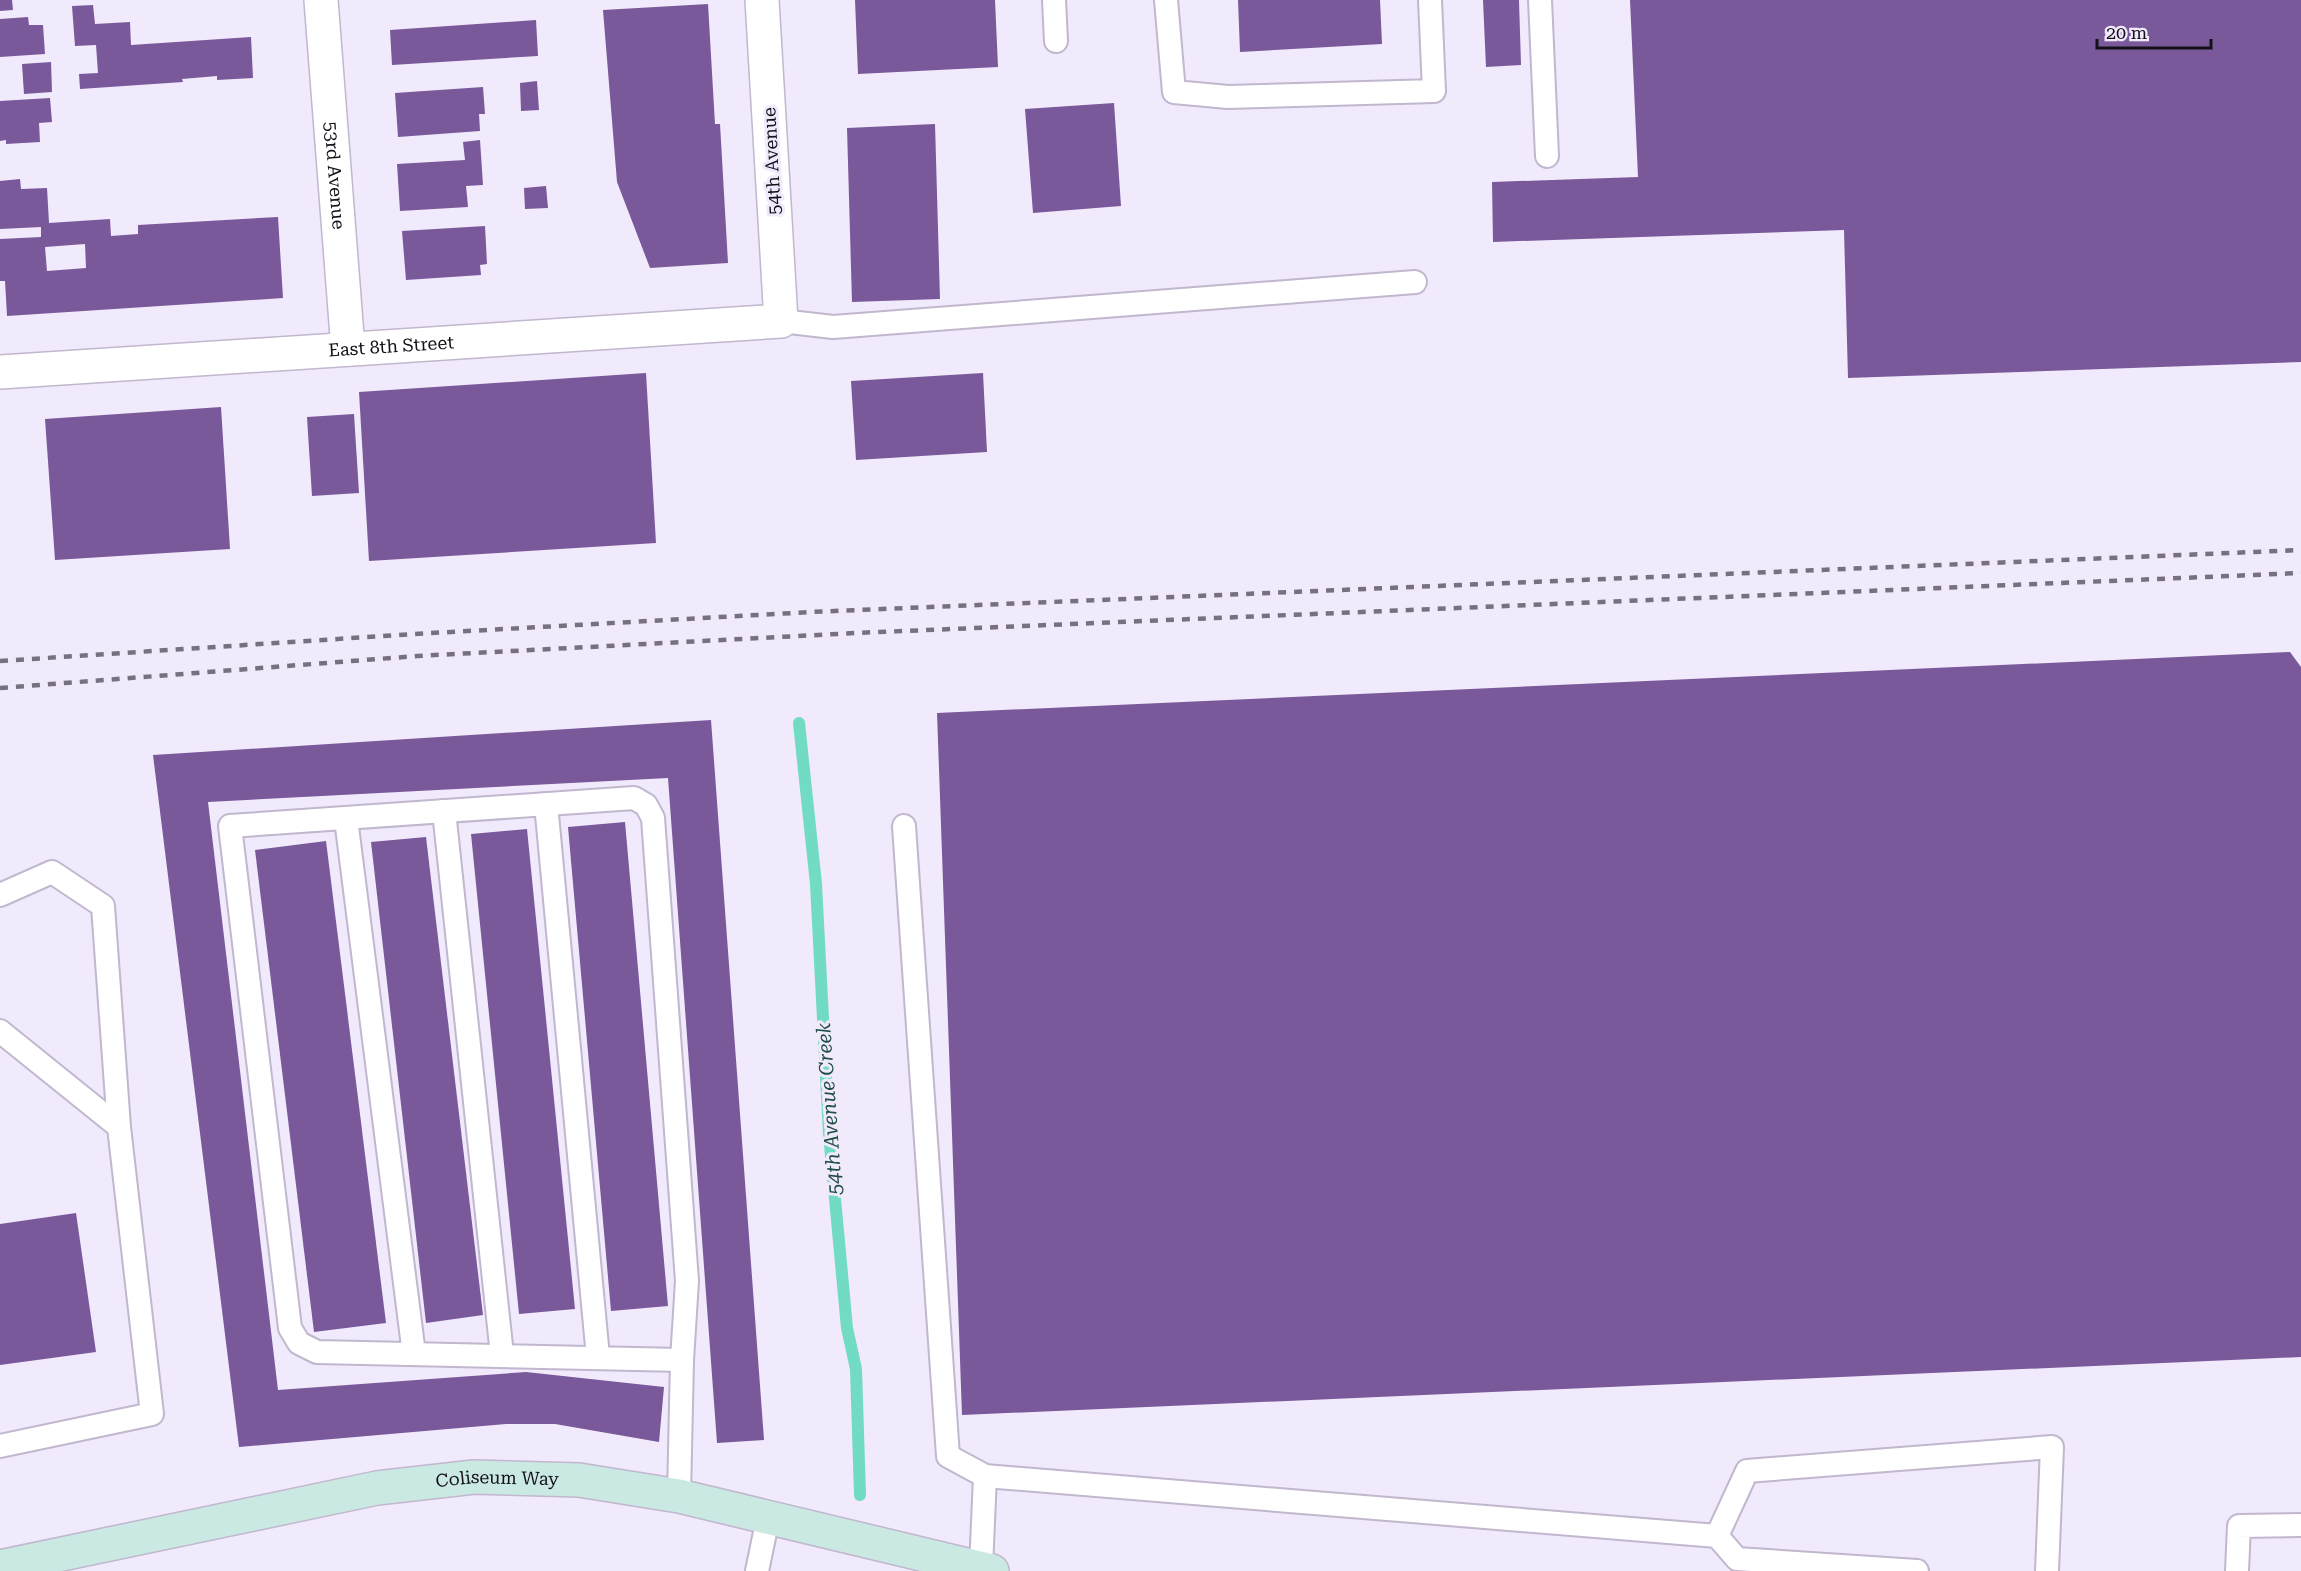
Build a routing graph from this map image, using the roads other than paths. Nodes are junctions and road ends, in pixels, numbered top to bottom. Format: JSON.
{"nodes":[{"id":1,"x":321,"y":0,"type":"edge"},
{"id":2,"x":762,"y":0,"type":"edge"},
{"id":3,"x":1054,"y":0,"type":"edge"},
{"id":4,"x":1166,"y":0,"type":"edge"},
{"id":5,"x":1430,"y":0,"type":"edge"},
{"id":6,"x":1539,"y":0,"type":"edge"},
{"id":7,"x":1056,"y":41,"type":"dead end"},
{"id":8,"x":1547,"y":156,"type":"dead end"},
{"id":9,"x":1414,"y":282,"type":"dead end"},
{"id":10,"x":781,"y":321,"type":"junction"},
{"id":11,"x":348,"y":349,"type":"junction"},
{"id":12,"x":0,"y":372,"type":"edge"},
{"id":13,"x":546,"y":804,"type":"junction"},
{"id":14,"x":444,"y":812,"type":"junction"},
{"id":15,"x":346,"y":819,"type":"junction"},
{"id":16,"x":904,"y":825,"type":"dead end"},
{"id":17,"x":0,"y":895,"type":"edge"},
{"id":18,"x":0,"y":1031,"type":"edge"},
{"id":19,"x":119,"y":1127,"type":"junction"},
{"id":20,"x":414,"y":1354,"type":"junction"},
{"id":21,"x":502,"y":1355,"type":"junction"},
{"id":22,"x":598,"y":1357,"type":"junction"},
{"id":23,"x":682,"y":1360,"type":"junction"},
{"id":24,"x":0,"y":1446,"type":"edge"},
{"id":25,"x":985,"y":1476,"type":"junction"},
{"id":26,"x":679,"y":1496,"type":"junction"},
{"id":27,"x":768,"y":1518,"type":"junction"},
{"id":28,"x":2301,"y":1525,"type":"edge"},
{"id":29,"x":1717,"y":1536,"type":"junction"},
{"id":30,"x":944,"y":1565,"type":"edge"},
{"id":31,"x":0,"y":1567,"type":"edge"},
{"id":32,"x":987,"y":1570,"type":"edge"},
{"id":33,"x":757,"y":1571,"type":"edge"},
{"id":34,"x":1917,"y":1571,"type":"edge"},
{"id":35,"x":2047,"y":1571,"type":"edge"},
{"id":36,"x":2237,"y":1571,"type":"edge"}],
"edges":[{"from":1,"to":11,"type":"street","name":"53rd Avenue"},
{"from":2,"to":10,"type":"street","name":"54th Avenue"},
{"from":3,"to":7,"type":"lane"},
{"from":4,"to":5,"type":"lane"},
{"from":6,"to":8,"type":"lane"},
{"from":9,"to":10,"type":"lane"},
{"from":10,"to":11,"type":"street","name":"East 8th Street"},
{"from":11,"to":12,"type":"street","name":"East 8th Street"},
{"from":13,"to":14,"type":"lane"},
{"from":13,"to":22,"type":"lane"},
{"from":13,"to":23,"type":"lane"},
{"from":14,"to":15,"type":"lane"},
{"from":14,"to":21,"type":"lane"},
{"from":15,"to":20,"type":"lane"},
{"from":15,"to":20,"type":"lane"},
{"from":16,"to":25,"type":"lane"},
{"from":17,"to":19,"type":"lane"},
{"from":18,"to":19,"type":"lane"},
{"from":19,"to":24,"type":"lane"},
{"from":20,"to":21,"type":"lane"},
{"from":21,"to":22,"type":"lane"},
{"from":22,"to":23,"type":"lane"},
{"from":23,"to":26,"type":"lane"},
{"from":25,"to":29,"type":"lane"},
{"from":25,"to":32,"type":"lane"},
{"from":26,"to":27,"type":"street","name":"Coliseum Way"},
{"from":26,"to":31,"type":"street","name":"Coliseum Way"},
{"from":27,"to":30,"type":"street","name":"Coliseum Way"},
{"from":27,"to":33,"type":"lane"},
{"from":28,"to":36,"type":"lane"},
{"from":29,"to":34,"type":"lane"},
{"from":29,"to":35,"type":"lane"},
{"from":30,"to":32,"type":"street","name":"Coliseum Way"}]}
